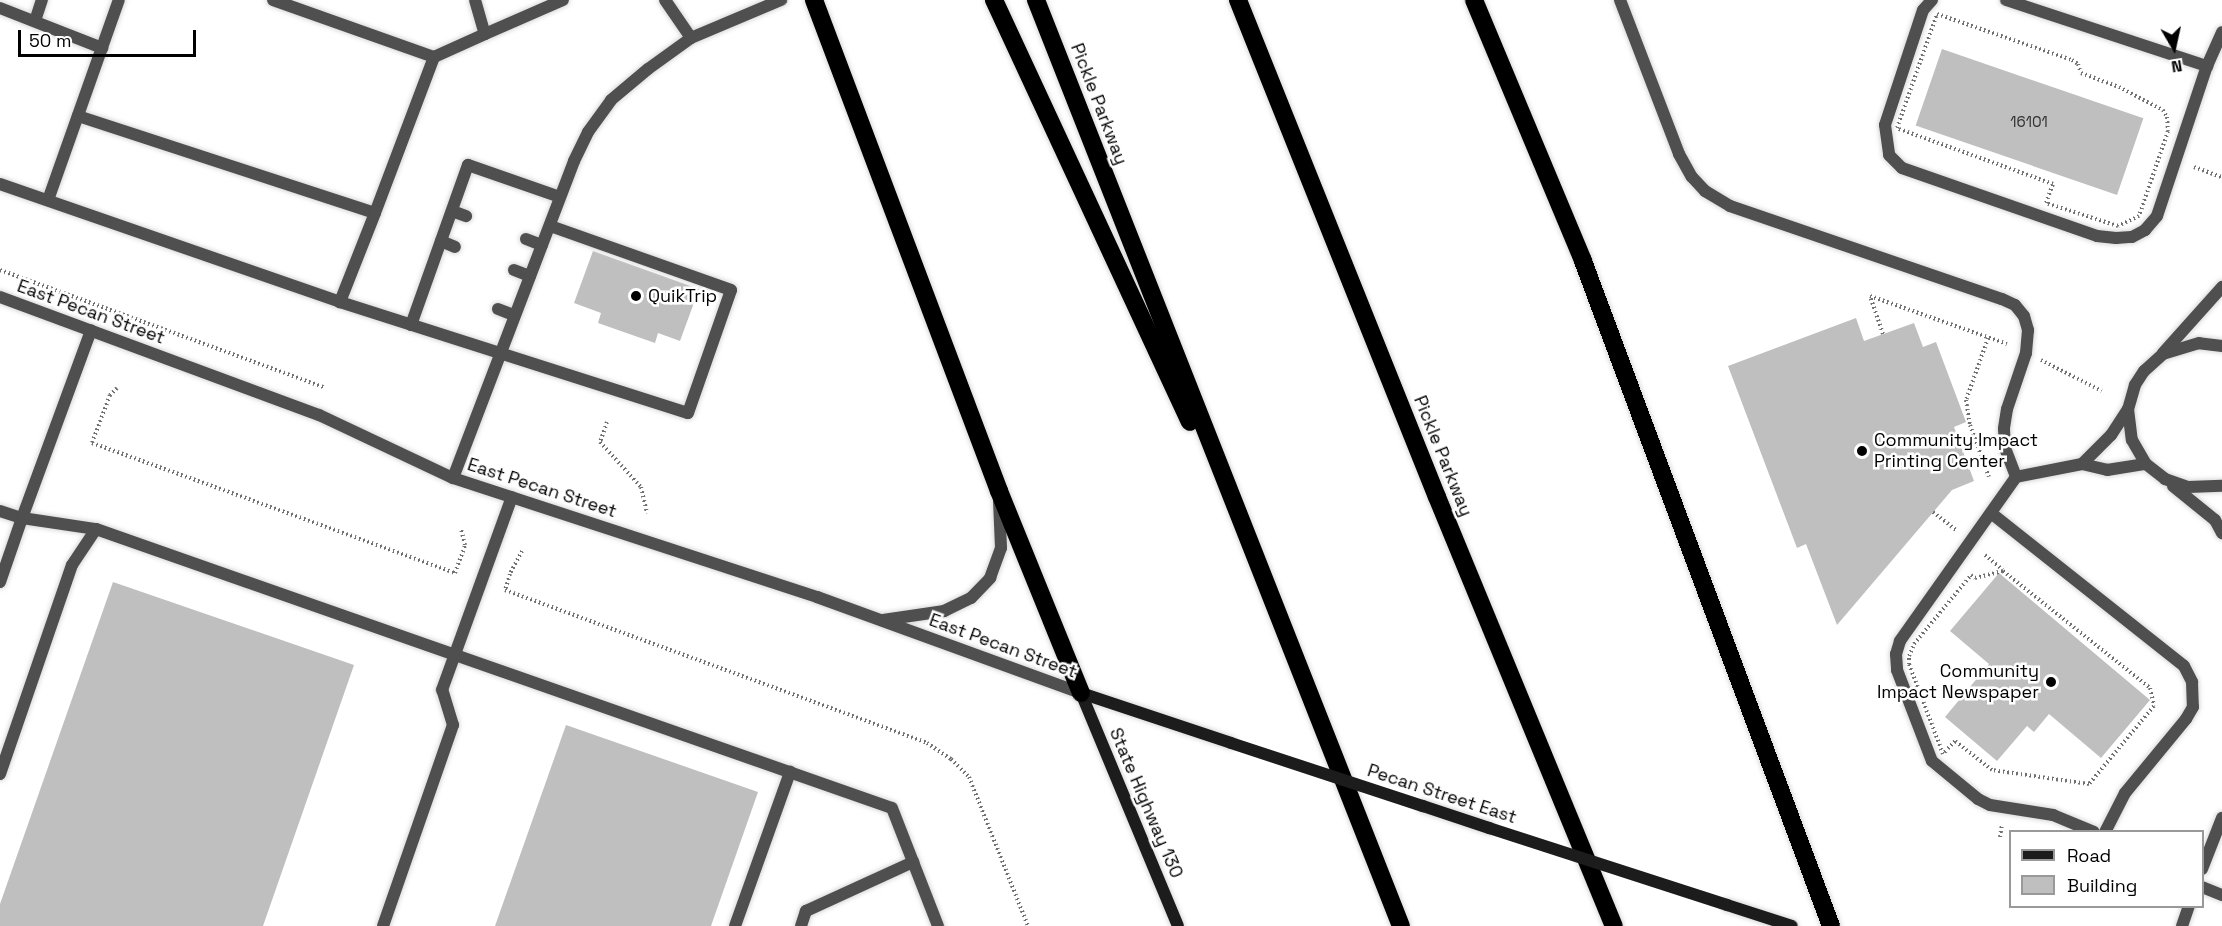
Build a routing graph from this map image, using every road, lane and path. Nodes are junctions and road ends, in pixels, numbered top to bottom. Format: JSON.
{"nodes":[{"id":1,"x":42,"y":0,"type":"edge"},
{"id":2,"x":119,"y":0,"type":"edge"},
{"id":3,"x":273,"y":0,"type":"edge"},
{"id":4,"x":475,"y":0,"type":"edge"},
{"id":5,"x":563,"y":0,"type":"edge"},
{"id":6,"x":665,"y":0,"type":"edge"},
{"id":7,"x":781,"y":0,"type":"edge"},
{"id":8,"x":814,"y":0,"type":"edge"},
{"id":9,"x":994,"y":0,"type":"edge"},
{"id":10,"x":1036,"y":0,"type":"edge"},
{"id":11,"x":1238,"y":0,"type":"edge"},
{"id":12,"x":1474,"y":0,"type":"edge"},
{"id":13,"x":1620,"y":0,"type":"edge"},
{"id":14,"x":1932,"y":0,"type":"edge"},
{"id":15,"x":2006,"y":0,"type":"edge"},
{"id":16,"x":0,"y":8,"type":"edge"},
{"id":17,"x":35,"y":21,"type":"junction"},
{"id":18,"x":2222,"y":32,"type":"edge"},
{"id":19,"x":485,"y":34,"type":"junction"},
{"id":20,"x":691,"y":38,"type":"junction"},
{"id":21,"x":102,"y":48,"type":"junction"},
{"id":22,"x":434,"y":57,"type":"junction"},
{"id":23,"x":2207,"y":66,"type":"junction"},
{"id":24,"x":78,"y":116,"type":"junction"},
{"id":25,"x":2194,"y":167,"type":"dead end"},
{"id":26,"x":2222,"y":177,"type":"edge"},
{"id":27,"x":0,"y":184,"type":"edge"},
{"id":28,"x":561,"y":197,"type":"junction"},
{"id":29,"x":48,"y":200,"type":"junction"},
{"id":30,"x":452,"y":211,"type":"junction"},
{"id":31,"x":375,"y":213,"type":"junction"},
{"id":32,"x":466,"y":216,"type":"dead end"},
{"id":33,"x":2139,"y":216,"type":"joint"},
{"id":34,"x":550,"y":226,"type":"junction"},
{"id":35,"x":526,"y":239,"type":"dead end"},
{"id":36,"x":441,"y":241,"type":"junction"},
{"id":37,"x":542,"y":245,"type":"junction"},
{"id":38,"x":455,"y":247,"type":"dead end"},
{"id":39,"x":0,"y":270,"type":"edge"},
{"id":40,"x":514,"y":270,"type":"dead end"},
{"id":41,"x":530,"y":276,"type":"junction"},
{"id":42,"x":426,"y":284,"type":"junction"},
{"id":43,"x":2222,"y":287,"type":"edge"},
{"id":44,"x":440,"y":289,"type":"dead end"},
{"id":45,"x":0,"y":297,"type":"edge"},
{"id":46,"x":340,"y":302,"type":"junction"},
{"id":47,"x":498,"y":309,"type":"dead end"},
{"id":48,"x":514,"y":315,"type":"junction"},
{"id":49,"x":411,"y":325,"type":"junction"},
{"id":50,"x":91,"y":330,"type":"junction"},
{"id":51,"x":1883,"y":334,"type":"dead end"},
{"id":52,"x":1988,"y":338,"type":"junction"},
{"id":53,"x":2007,"y":344,"type":"dead end"},
{"id":54,"x":2222,"y":346,"type":"edge"},
{"id":55,"x":2163,"y":354,"type":"junction"},
{"id":56,"x":499,"y":355,"type":"junction"},
{"id":57,"x":2041,"y":360,"type":"dead end"},
{"id":58,"x":324,"y":387,"type":"dead end"},
{"id":59,"x":117,"y":388,"type":"dead end"},
{"id":60,"x":2102,"y":391,"type":"dead end"},
{"id":61,"x":2128,"y":409,"type":"junction"},
{"id":62,"x":606,"y":422,"type":"dead end"},
{"id":63,"x":2082,"y":464,"type":"junction"},
{"id":64,"x":2146,"y":464,"type":"junction"},
{"id":65,"x":1989,"y":477,"type":"dead end"},
{"id":66,"x":2016,"y":477,"type":"junction"},
{"id":67,"x":453,"y":478,"type":"junction"},
{"id":68,"x":2165,"y":479,"type":"junction"},
{"id":69,"x":2222,"y":486,"type":"edge"},
{"id":70,"x":999,"y":491,"type":"junction"},
{"id":71,"x":512,"y":497,"type":"junction"},
{"id":72,"x":0,"y":511,"type":"edge"},
{"id":73,"x":1933,"y":512,"type":"dead end"},
{"id":74,"x":646,"y":513,"type":"dead end"},
{"id":75,"x":1991,"y":513,"type":"junction"},
{"id":76,"x":22,"y":518,"type":"junction"},
{"id":77,"x":96,"y":529,"type":"junction"},
{"id":78,"x":461,"y":529,"type":"dead end"},
{"id":79,"x":2222,"y":532,"type":"edge"},
{"id":80,"x":1962,"y":534,"type":"dead end"},
{"id":81,"x":522,"y":551,"type":"dead end"},
{"id":82,"x":1985,"y":555,"type":"dead end"},
{"id":83,"x":2003,"y":571,"type":"junction"},
{"id":84,"x":0,"y":582,"type":"edge"},
{"id":85,"x":1268,"y":590,"type":"junction"},
{"id":86,"x":880,"y":621,"type":"junction"},
{"id":87,"x":454,"y":655,"type":"junction"},
{"id":88,"x":1081,"y":693,"type":"junction"},
{"id":89,"x":790,"y":772,"type":"junction"},
{"id":90,"x":0,"y":774,"type":"edge"},
{"id":91,"x":2222,"y":818,"type":"edge"},
{"id":92,"x":2002,"y":825,"type":"dead end"},
{"id":93,"x":2092,"y":830,"type":"edge"},
{"id":94,"x":2106,"y":830,"type":"edge"},
{"id":95,"x":2000,"y":837,"type":"dead end"},
{"id":96,"x":913,"y":862,"type":"junction"},
{"id":97,"x":2204,"y":864,"type":"edge"},
{"id":98,"x":2204,"y":888,"type":"edge"},
{"id":99,"x":2222,"y":895,"type":"edge"},
{"id":100,"x":2188,"y":908,"type":"edge"},
{"id":101,"x":383,"y":926,"type":"edge"},
{"id":102,"x":735,"y":926,"type":"edge"},
{"id":103,"x":801,"y":926,"type":"edge"},
{"id":104,"x":938,"y":926,"type":"edge"},
{"id":105,"x":1028,"y":926,"type":"edge"},
{"id":106,"x":1178,"y":926,"type":"edge"},
{"id":107,"x":1401,"y":926,"type":"edge"},
{"id":108,"x":1614,"y":926,"type":"edge"},
{"id":109,"x":1792,"y":926,"type":"edge"},
{"id":110,"x":1831,"y":926,"type":"edge"},
{"id":111,"x":2182,"y":926,"type":"edge"}],
"edges":[{"from":1,"to":17,"type":"street"},
{"from":2,"to":21,"type":"street"},
{"from":3,"to":22,"type":"street"},
{"from":4,"to":19,"type":"street"},
{"from":5,"to":19,"type":"street"},
{"from":6,"to":20,"type":"street"},
{"from":7,"to":20,"type":"street"},
{"from":8,"to":70,"type":"highway"},
{"from":9,"to":85,"type":"highway"},
{"from":10,"to":85,"type":"highway","name":"Pickle Parkway"},
{"from":11,"to":108,"type":"highway","name":"Pickle Parkway"},
{"from":12,"to":110,"type":"highway"},
{"from":13,"to":66,"type":"street"},
{"from":14,"to":23,"type":"street"},
{"from":15,"to":23,"type":"street"},
{"from":16,"to":17,"type":"street"},
{"from":17,"to":21,"type":"street"},
{"from":18,"to":23,"type":"street"},
{"from":19,"to":22,"type":"street"},
{"from":20,"to":28,"type":"street"},
{"from":21,"to":24,"type":"street"},
{"from":22,"to":31,"type":"street"},
{"from":24,"to":29,"type":"street"},
{"from":24,"to":31,"type":"street"},
{"from":25,"to":26,"type":"path"},
{"from":27,"to":29,"type":"street"},
{"from":28,"to":30,"type":"street"},
{"from":28,"to":34,"type":"street"},
{"from":29,"to":46,"type":"street"},
{"from":30,"to":32,"type":"street"},
{"from":30,"to":36,"type":"street"},
{"from":31,"to":46,"type":"street"},
{"from":33,"to":33,"type":"path"},
{"from":34,"to":37,"type":"street"},
{"from":34,"to":56,"type":"street"},
{"from":35,"to":37,"type":"street"},
{"from":36,"to":38,"type":"street"},
{"from":36,"to":42,"type":"street"},
{"from":37,"to":41,"type":"street"},
{"from":39,"to":58,"type":"path"},
{"from":40,"to":41,"type":"street"},
{"from":41,"to":48,"type":"street"},
{"from":42,"to":44,"type":"street"},
{"from":42,"to":49,"type":"street"},
{"from":43,"to":55,"type":"street"},
{"from":45,"to":50,"type":"street","name":"East Pecan Street"},
{"from":46,"to":49,"type":"street"},
{"from":47,"to":48,"type":"street"},
{"from":48,"to":56,"type":"street"},
{"from":49,"to":56,"type":"street"},
{"from":50,"to":67,"type":"street","name":"East Pecan Street"},
{"from":50,"to":76,"type":"street"},
{"from":51,"to":52,"type":"path"},
{"from":52,"to":53,"type":"path"},
{"from":52,"to":65,"type":"path"},
{"from":54,"to":55,"type":"street"},
{"from":55,"to":61,"type":"street"},
{"from":56,"to":67,"type":"street"},
{"from":57,"to":60,"type":"path"},
{"from":59,"to":78,"type":"path"},
{"from":61,"to":63,"type":"street"},
{"from":61,"to":64,"type":"street"},
{"from":62,"to":74,"type":"path"},
{"from":63,"to":64,"type":"street"},
{"from":63,"to":66,"type":"street"},
{"from":64,"to":68,"type":"street"},
{"from":66,"to":75,"type":"street"},
{"from":67,"to":71,"type":"street","name":"East Pecan Street"},
{"from":68,"to":69,"type":"street"},
{"from":68,"to":79,"type":"street"},
{"from":70,"to":86,"type":"street"},
{"from":70,"to":88,"type":"highway"},
{"from":71,"to":86,"type":"street","name":"East Pecan Street"},
{"from":71,"to":87,"type":"street"},
{"from":72,"to":76,"type":"street"},
{"from":73,"to":80,"type":"path"},
{"from":75,"to":93,"type":"street"},
{"from":75,"to":94,"type":"street"},
{"from":76,"to":77,"type":"street"},
{"from":76,"to":84,"type":"street"},
{"from":77,"to":87,"type":"street"},
{"from":77,"to":90,"type":"street"},
{"from":81,"to":105,"type":"path"},
{"from":82,"to":83,"type":"path"},
{"from":83,"to":83,"type":"path"},
{"from":85,"to":107,"type":"highway","name":"Pickle Parkway"},
{"from":86,"to":88,"type":"street","name":"East Pecan Street"},
{"from":87,"to":89,"type":"street"},
{"from":87,"to":101,"type":"street"},
{"from":88,"to":106,"type":"main road","name":"State Highway 130"},
{"from":88,"to":109,"type":"main road","name":"Pecan Street East","bridge":true},
{"from":89,"to":96,"type":"street"},
{"from":89,"to":102,"type":"street"},
{"from":91,"to":97,"type":"street"},
{"from":92,"to":95,"type":"path"},
{"from":96,"to":103,"type":"street"},
{"from":96,"to":104,"type":"street"},
{"from":98,"to":99,"type":"street"},
{"from":100,"to":111,"type":"street"}]}
